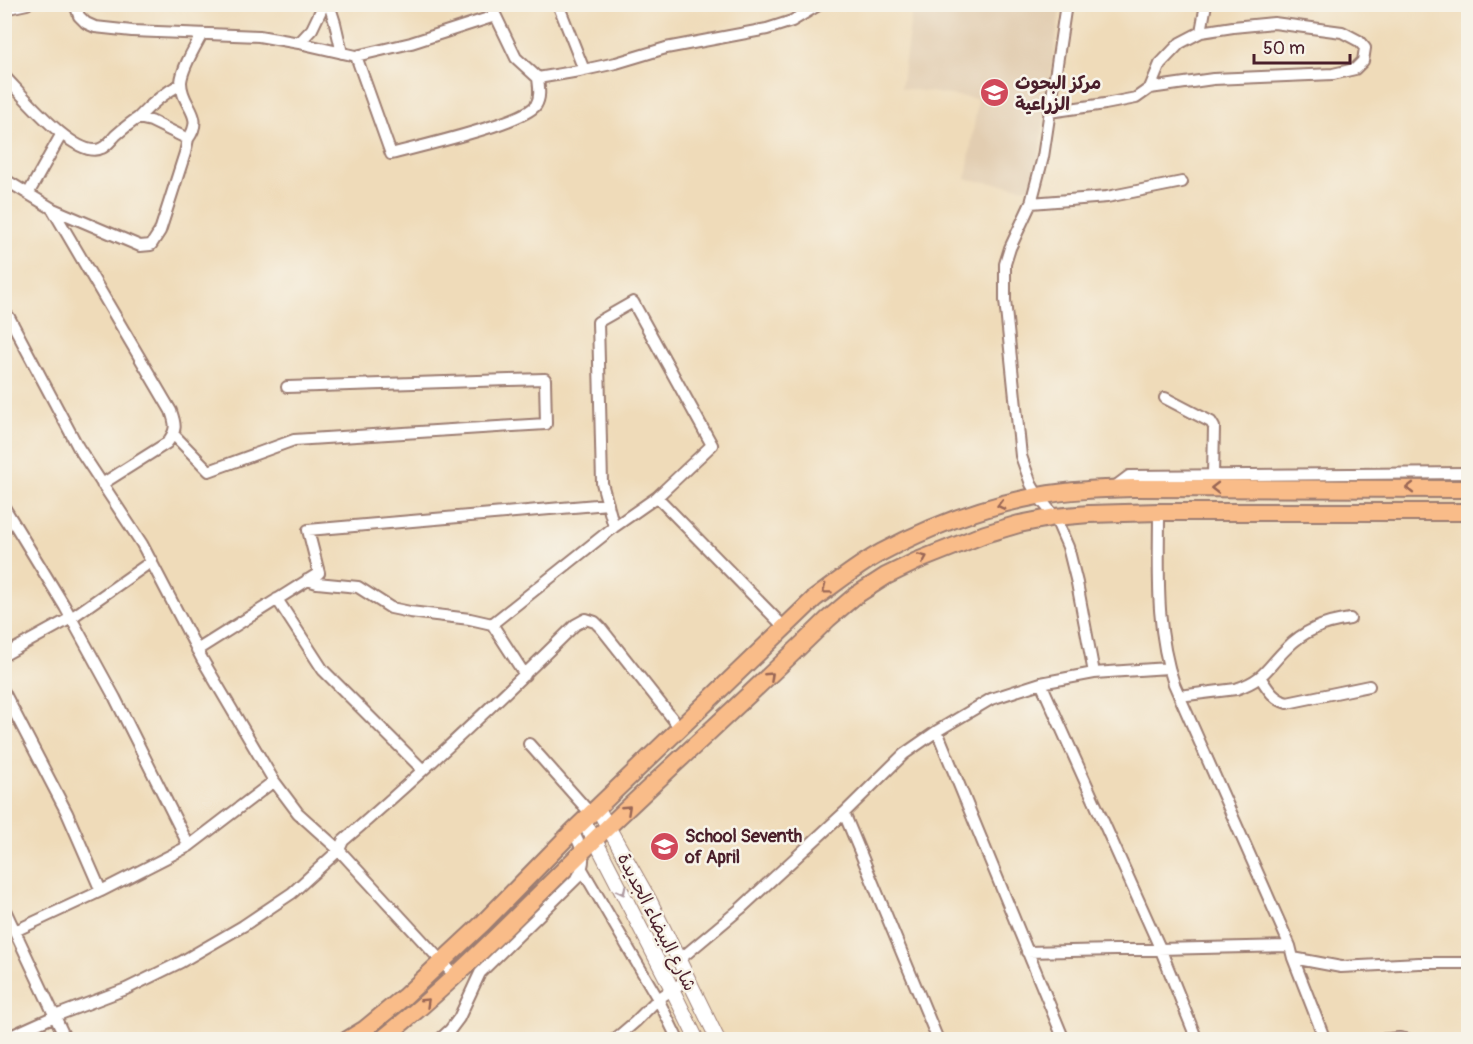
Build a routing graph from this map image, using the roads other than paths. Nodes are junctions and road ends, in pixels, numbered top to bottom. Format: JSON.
{"nodes":[{"id":1,"x":27,"y":4,"type":"edge"},
{"id":2,"x":75,"y":4,"type":"edge"},
{"id":3,"x":324,"y":4,"type":"edge"},
{"id":4,"x":329,"y":4,"type":"edge"},
{"id":5,"x":490,"y":4,"type":"edge"},
{"id":6,"x":558,"y":4,"type":"edge"},
{"id":7,"x":820,"y":4,"type":"edge"},
{"id":8,"x":1066,"y":4,"type":"edge"},
{"id":9,"x":1206,"y":4,"type":"edge"},
{"id":10,"x":4,"y":9,"type":"edge"},
{"id":11,"x":495,"y":16,"type":"junction"},
{"id":12,"x":1201,"y":32,"type":"junction"},
{"id":13,"x":201,"y":34,"type":"junction"},
{"id":14,"x":299,"y":43,"type":"junction"},
{"id":15,"x":342,"y":53,"type":"junction"},
{"id":16,"x":356,"y":56,"type":"junction"},
{"id":17,"x":584,"y":70,"type":"junction"},
{"id":18,"x":4,"y":76,"type":"edge"},
{"id":19,"x":538,"y":78,"type":"junction"},
{"id":20,"x":181,"y":84,"type":"junction"},
{"id":21,"x":1150,"y":88,"type":"junction"},
{"id":22,"x":1050,"y":112,"type":"junction"},
{"id":23,"x":138,"y":117,"type":"junction"},
{"id":24,"x":61,"y":135,"type":"junction"},
{"id":25,"x":188,"y":139,"type":"junction"},
{"id":26,"x":4,"y":179,"type":"edge"},
{"id":27,"x":1182,"y":182,"type":"dead end"},
{"id":28,"x":28,"y":194,"type":"junction"},
{"id":29,"x":1031,"y":202,"type":"junction"},
{"id":30,"x":53,"y":209,"type":"junction"},
{"id":31,"x":4,"y":314,"type":"edge"},
{"id":32,"x":287,"y":387,"type":"dead end"},
{"id":33,"x":1165,"y":398,"type":"dead end"},
{"id":34,"x":174,"y":435,"type":"junction"},
{"id":35,"x":1468,"y":473,"type":"edge"},
{"id":36,"x":1214,"y":475,"type":"junction"},
{"id":37,"x":102,"y":484,"type":"junction"},
{"id":38,"x":1112,"y":488,"type":"junction"},
{"id":39,"x":1468,"y":489,"type":"edge"},
{"id":40,"x":1038,"y":496,"type":"junction"},
{"id":41,"x":657,"y":497,"type":"junction"},
{"id":42,"x":608,"y":504,"type":"junction"},
{"id":43,"x":4,"y":507,"type":"edge"},
{"id":44,"x":1159,"y":512,"type":"junction"},
{"id":45,"x":1468,"y":512,"type":"edge"},
{"id":46,"x":1055,"y":517,"type":"junction"},
{"id":47,"x":614,"y":527,"type":"junction"},
{"id":48,"x":152,"y":561,"type":"junction"},
{"id":49,"x":307,"y":580,"type":"junction"},
{"id":50,"x":277,"y":599,"type":"junction"},
{"id":51,"x":71,"y":618,"type":"junction"},
{"id":52,"x":1350,"y":619,"type":"dead end"},
{"id":53,"x":492,"y":624,"type":"junction"},
{"id":54,"x":785,"y":628,"type":"junction"},
{"id":55,"x":197,"y":650,"type":"junction"},
{"id":56,"x":4,"y":656,"type":"edge"},
{"id":57,"x":1168,"y":668,"type":"junction"},
{"id":58,"x":1094,"y":674,"type":"junction"},
{"id":59,"x":525,"y":675,"type":"junction"},
{"id":60,"x":1260,"y":678,"type":"junction"},
{"id":61,"x":1041,"y":683,"type":"junction"},
{"id":62,"x":1369,"y":686,"type":"dead end"},
{"id":63,"x":4,"y":692,"type":"edge"},
{"id":64,"x":1179,"y":696,"type":"junction"},
{"id":65,"x":680,"y":728,"type":"junction"},
{"id":66,"x":937,"y":731,"type":"junction"},
{"id":67,"x":529,"y":744,"type":"dead end"},
{"id":68,"x":423,"y":770,"type":"junction"},
{"id":69,"x":274,"y":781,"type":"junction"},
{"id":70,"x":844,"y":813,"type":"junction"},
{"id":71,"x":586,"y":819,"type":"junction"},
{"id":72,"x":608,"y":827,"type":"junction"},
{"id":73,"x":189,"y":846,"type":"junction"},
{"id":74,"x":589,"y":846,"type":"junction"},
{"id":75,"x":339,"y":850,"type":"junction"},
{"id":76,"x":582,"y":869,"type":"junction"},
{"id":77,"x":101,"y":891,"type":"junction"},
{"id":78,"x":4,"y":908,"type":"edge"},
{"id":79,"x":15,"y":931,"type":"junction"},
{"id":80,"x":1290,"y":946,"type":"junction"},
{"id":81,"x":1160,"y":948,"type":"junction"},
{"id":82,"x":1027,"y":952,"type":"junction"},
{"id":83,"x":1293,"y":958,"type":"junction"},
{"id":84,"x":679,"y":960,"type":"junction"},
{"id":85,"x":442,"y":961,"type":"junction"},
{"id":86,"x":1468,"y":963,"type":"edge"},
{"id":87,"x":454,"y":975,"type":"junction"},
{"id":88,"x":688,"y":979,"type":"junction"},
{"id":89,"x":672,"y":989,"type":"junction"},
{"id":90,"x":658,"y":999,"type":"junction"},
{"id":91,"x":55,"y":1016,"type":"junction"},
{"id":92,"x":4,"y":1039,"type":"edge"},
{"id":93,"x":66,"y":1040,"type":"edge"},
{"id":94,"x":347,"y":1040,"type":"edge"},
{"id":95,"x":381,"y":1040,"type":"edge"},
{"id":96,"x":439,"y":1040,"type":"edge"},
{"id":97,"x":614,"y":1040,"type":"edge"},
{"id":98,"x":678,"y":1040,"type":"edge"},
{"id":99,"x":697,"y":1040,"type":"edge"},
{"id":100,"x":718,"y":1040,"type":"edge"},
{"id":101,"x":938,"y":1040,"type":"edge"},
{"id":102,"x":1064,"y":1040,"type":"edge"},
{"id":103,"x":1197,"y":1040,"type":"edge"},
{"id":104,"x":1325,"y":1040,"type":"edge"},
{"id":105,"x":1378,"y":1040,"type":"edge"},
{"id":106,"x":1410,"y":1040,"type":"edge"}],
"edges":[{"from":1,"to":10,"type":"street"},
{"from":2,"to":13,"type":"street"},
{"from":3,"to":14,"type":"street"},
{"from":4,"to":15,"type":"street"},
{"from":5,"to":11,"type":"street"},
{"from":6,"to":17,"type":"street"},
{"from":7,"to":17,"type":"street"},
{"from":8,"to":22,"type":"street"},
{"from":9,"to":12,"type":"street"},
{"from":11,"to":16,"type":"street"},
{"from":11,"to":19,"type":"street"},
{"from":12,"to":21,"type":"street"},
{"from":12,"to":21,"type":"street"},
{"from":13,"to":14,"type":"street"},
{"from":13,"to":20,"type":"street"},
{"from":14,"to":15,"type":"street"},
{"from":15,"to":16,"type":"street"},
{"from":16,"to":19,"type":"street"},
{"from":17,"to":19,"type":"street"},
{"from":18,"to":24,"type":"street"},
{"from":20,"to":23,"type":"street"},
{"from":20,"to":25,"type":"street"},
{"from":21,"to":22,"type":"street"},
{"from":22,"to":29,"type":"street"},
{"from":23,"to":24,"type":"street"},
{"from":23,"to":25,"type":"street"},
{"from":24,"to":28,"type":"street"},
{"from":25,"to":30,"type":"street"},
{"from":26,"to":28,"type":"street"},
{"from":27,"to":29,"type":"street"},
{"from":28,"to":30,"type":"street"},
{"from":29,"to":40,"type":"street"},
{"from":30,"to":34,"type":"street"},
{"from":31,"to":37,"type":"street"},
{"from":32,"to":34,"type":"street"},
{"from":33,"to":36,"type":"street"},
{"from":34,"to":37,"type":"street"},
{"from":35,"to":36,"type":"street"},
{"from":36,"to":38,"type":"street"},
{"from":37,"to":48,"type":"street"},
{"from":39,"to":38,"type":"main road","one_way":true},
{"from":38,"to":40,"type":"main road"},
{"from":40,"to":46,"type":"street"},
{"from":40,"to":54,"type":"main road","one_way":true},
{"from":41,"to":42,"type":"street"},
{"from":41,"to":47,"type":"street"},
{"from":41,"to":54,"type":"street"},
{"from":42,"to":47,"type":"street"},
{"from":42,"to":49,"type":"street"},
{"from":43,"to":51,"type":"street"},
{"from":44,"to":45,"type":"main road"},
{"from":44,"to":46,"type":"main road"},
{"from":44,"to":57,"type":"street"},
{"from":46,"to":58,"type":"street"},
{"from":72,"to":46,"type":"main road","one_way":true},
{"from":47,"to":53,"type":"street"},
{"from":48,"to":51,"type":"street"},
{"from":48,"to":55,"type":"street"},
{"from":49,"to":50,"type":"street"},
{"from":49,"to":53,"type":"street"},
{"from":50,"to":55,"type":"street"},
{"from":50,"to":68,"type":"street"},
{"from":51,"to":56,"type":"street"},
{"from":51,"to":73,"type":"street"},
{"from":52,"to":60,"type":"street"},
{"from":53,"to":59,"type":"street"},
{"from":54,"to":65,"type":"main road"},
{"from":55,"to":69,"type":"street"},
{"from":57,"to":58,"type":"street"},
{"from":57,"to":64,"type":"street"},
{"from":58,"to":61,"type":"street"},
{"from":59,"to":65,"type":"street"},
{"from":59,"to":68,"type":"street"},
{"from":60,"to":62,"type":"street"},
{"from":60,"to":64,"type":"street"},
{"from":61,"to":66,"type":"street"},
{"from":61,"to":81,"type":"street"},
{"from":63,"to":77,"type":"street"},
{"from":64,"to":80,"type":"street"},
{"from":65,"to":71,"type":"main road"},
{"from":66,"to":70,"type":"street"},
{"from":66,"to":82,"type":"street"},
{"from":67,"to":71,"type":"street"},
{"from":68,"to":75,"type":"street"},
{"from":69,"to":73,"type":"street"},
{"from":69,"to":75,"type":"street"},
{"from":70,"to":84,"type":"street"},
{"from":70,"to":101,"type":"street"},
{"from":71,"to":72,"type":"street","name":"شارع البيضاء الجديدة"},
{"from":71,"to":74,"type":"street","name":"شارع البيضاء الجديدة"},
{"from":71,"to":85,"type":"main road"},
{"from":72,"to":74,"type":"main road"},
{"from":72,"to":84,"type":"street","name":"شارع البيضاء الجديدة"},
{"from":73,"to":77,"type":"street"},
{"from":74,"to":76,"type":"street"},
{"from":74,"to":87,"type":"main road"},
{"from":74,"to":89,"type":"street","name":"شارع البيضاء الجديدة","one_way":true},
{"from":75,"to":85,"type":"street"},
{"from":75,"to":91,"type":"street"},
{"from":76,"to":90,"type":"street"},
{"from":76,"to":96,"type":"street"},
{"from":77,"to":79,"type":"street"},
{"from":78,"to":79,"type":"street"},
{"from":79,"to":91,"type":"street"},
{"from":80,"to":81,"type":"street"},
{"from":80,"to":83,"type":"street"},
{"from":81,"to":82,"type":"street"},
{"from":81,"to":103,"type":"street"},
{"from":82,"to":102,"type":"street"},
{"from":83,"to":86,"type":"street"},
{"from":83,"to":104,"type":"street"},
{"from":84,"to":88,"type":"street","name":"شارع البيضاء الجديدة"},
{"from":85,"to":87,"type":"street"},
{"from":85,"to":94,"type":"main road"},
{"from":95,"to":87,"type":"main road","one_way":true},
{"from":88,"to":89,"type":"street"},
{"from":88,"to":100,"type":"street","name":"شارع البيضاء الجديدة"},
{"from":89,"to":90,"type":"street"},
{"from":89,"to":99,"type":"street","name":"شارع البيضاء الجديدة"},
{"from":90,"to":97,"type":"street"},
{"from":90,"to":98,"type":"street"},
{"from":91,"to":92,"type":"street"},
{"from":91,"to":93,"type":"street"},
{"from":105,"to":106,"type":"street"}]}
